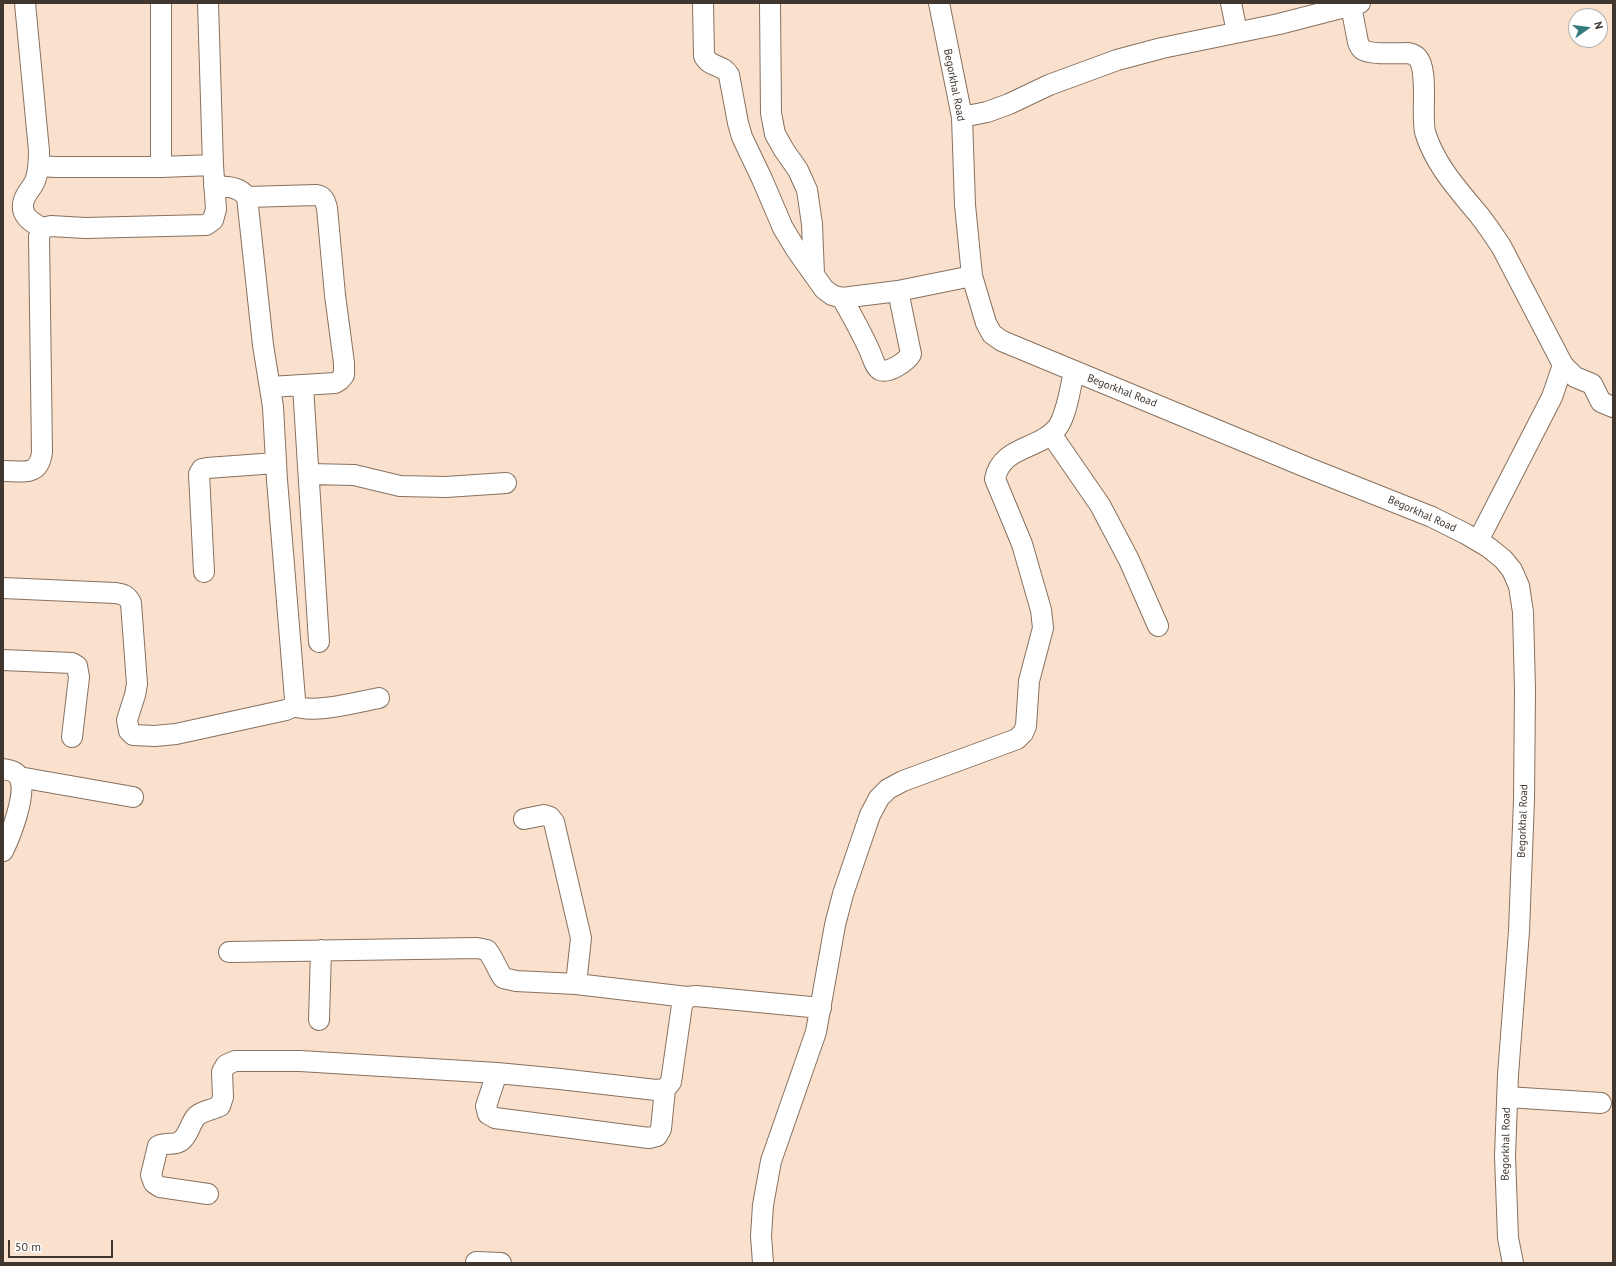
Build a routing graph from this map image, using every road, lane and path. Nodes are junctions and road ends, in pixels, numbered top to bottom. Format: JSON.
{"nodes":[{"id":1,"x":25,"y":3,"type":"edge"},
{"id":2,"x":161,"y":3,"type":"edge"},
{"id":3,"x":208,"y":3,"type":"edge"},
{"id":4,"x":703,"y":3,"type":"edge"},
{"id":5,"x":770,"y":3,"type":"edge"},
{"id":6,"x":939,"y":3,"type":"edge"},
{"id":7,"x":1231,"y":3,"type":"edge"},
{"id":8,"x":1356,"y":4,"type":"edge"},
{"id":9,"x":1237,"y":32,"type":"junction"},
{"id":10,"x":962,"y":116,"type":"junction"},
{"id":11,"x":213,"y":165,"type":"junction"},
{"id":12,"x":39,"y":166,"type":"junction"},
{"id":13,"x":161,"y":167,"type":"junction"},
{"id":14,"x":214,"y":186,"type":"junction"},
{"id":15,"x":247,"y":196,"type":"junction"},
{"id":16,"x":42,"y":228,"type":"junction"},
{"id":17,"x":814,"y":275,"type":"junction"},
{"id":18,"x":972,"y":276,"type":"junction"},
{"id":19,"x":898,"y":291,"type":"junction"},
{"id":20,"x":842,"y":298,"type":"junction"},
{"id":21,"x":1563,"y":365,"type":"junction"},
{"id":22,"x":1074,"y":372,"type":"junction"},
{"id":23,"x":303,"y":386,"type":"junction"},
{"id":24,"x":270,"y":387,"type":"junction"},
{"id":25,"x":1613,"y":407,"type":"edge"},
{"id":26,"x":1051,"y":434,"type":"junction"},
{"id":27,"x":276,"y":463,"type":"junction"},
{"id":28,"x":3,"y":471,"type":"edge"},
{"id":29,"x":309,"y":474,"type":"junction"},
{"id":30,"x":506,"y":483,"type":"dead end"},
{"id":31,"x":1478,"y":541,"type":"junction"},
{"id":32,"x":204,"y":572,"type":"dead end"},
{"id":33,"x":3,"y":588,"type":"edge"},
{"id":34,"x":1158,"y":626,"type":"dead end"},
{"id":35,"x":319,"y":642,"type":"dead end"},
{"id":36,"x":3,"y":660,"type":"edge"},
{"id":37,"x":379,"y":698,"type":"dead end"},
{"id":38,"x":294,"y":706,"type":"junction"},
{"id":39,"x":72,"y":737,"type":"dead end"},
{"id":40,"x":11,"y":773,"type":"edge"},
{"id":41,"x":133,"y":797,"type":"dead end"},
{"id":42,"x":524,"y":819,"type":"dead end"},
{"id":43,"x":3,"y":851,"type":"edge"},
{"id":44,"x":321,"y":950,"type":"junction"},
{"id":45,"x":229,"y":952,"type":"dead end"},
{"id":46,"x":576,"y":984,"type":"junction"},
{"id":47,"x":687,"y":997,"type":"junction"},
{"id":48,"x":821,"y":1008,"type":"junction"},
{"id":49,"x":319,"y":1020,"type":"dead end"},
{"id":50,"x":497,"y":1074,"type":"junction"},
{"id":51,"x":665,"y":1089,"type":"junction"},
{"id":52,"x":1507,"y":1097,"type":"junction"},
{"id":53,"x":1601,"y":1103,"type":"dead end"},
{"id":54,"x":208,"y":1194,"type":"dead end"},
{"id":55,"x":476,"y":1262,"type":"dead end"},
{"id":56,"x":501,"y":1263,"type":"edge"},
{"id":57,"x":763,"y":1263,"type":"edge"},
{"id":58,"x":1513,"y":1263,"type":"edge"}],
"edges":[{"from":1,"to":12,"type":"street"},
{"from":2,"to":13,"type":"street"},
{"from":3,"to":11,"type":"street"},
{"from":4,"to":17,"type":"street"},
{"from":5,"to":17,"type":"street"},
{"from":6,"to":10,"type":"street","name":"Begorkhal Road"},
{"from":7,"to":9,"type":"street"},
{"from":8,"to":9,"type":"street"},
{"from":8,"to":21,"type":"street"},
{"from":9,"to":10,"type":"street"},
{"from":10,"to":18,"type":"street","name":"Begorkhal Road"},
{"from":11,"to":13,"type":"street"},
{"from":11,"to":14,"type":"street"},
{"from":12,"to":13,"type":"street"},
{"from":12,"to":16,"type":"street"},
{"from":14,"to":15,"type":"street"},
{"from":14,"to":16,"type":"street"},
{"from":15,"to":23,"type":"street"},
{"from":15,"to":24,"type":"street"},
{"from":16,"to":28,"type":"street"},
{"from":17,"to":20,"type":"street"},
{"from":18,"to":19,"type":"street"},
{"from":18,"to":22,"type":"street","name":"Begorkhal Road"},
{"from":19,"to":20,"type":"street"},
{"from":19,"to":20,"type":"street"},
{"from":21,"to":25,"type":"street"},
{"from":21,"to":31,"type":"street"},
{"from":22,"to":26,"type":"street"},
{"from":22,"to":31,"type":"street","name":"Begorkhal Road"},
{"from":23,"to":24,"type":"street"},
{"from":23,"to":29,"type":"street"},
{"from":24,"to":27,"type":"street"},
{"from":26,"to":34,"type":"street"},
{"from":26,"to":48,"type":"street"},
{"from":27,"to":32,"type":"street"},
{"from":27,"to":38,"type":"street"},
{"from":29,"to":30,"type":"street"},
{"from":29,"to":35,"type":"street"},
{"from":31,"to":52,"type":"street","name":"Begorkhal Road"},
{"from":33,"to":38,"type":"street"},
{"from":36,"to":39,"type":"street"},
{"from":37,"to":38,"type":"street"},
{"from":40,"to":41,"type":"street"},
{"from":40,"to":43,"type":"street"},
{"from":42,"to":46,"type":"street"},
{"from":44,"to":45,"type":"street"},
{"from":44,"to":46,"type":"street"},
{"from":44,"to":49,"type":"street"},
{"from":46,"to":47,"type":"street"},
{"from":47,"to":48,"type":"street"},
{"from":47,"to":51,"type":"street"},
{"from":48,"to":57,"type":"street"},
{"from":50,"to":51,"type":"street"},
{"from":50,"to":51,"type":"street"},
{"from":50,"to":54,"type":"street"},
{"from":52,"to":53,"type":"street"},
{"from":52,"to":58,"type":"street","name":"Begorkhal Road"},
{"from":55,"to":56,"type":"street"}]}
